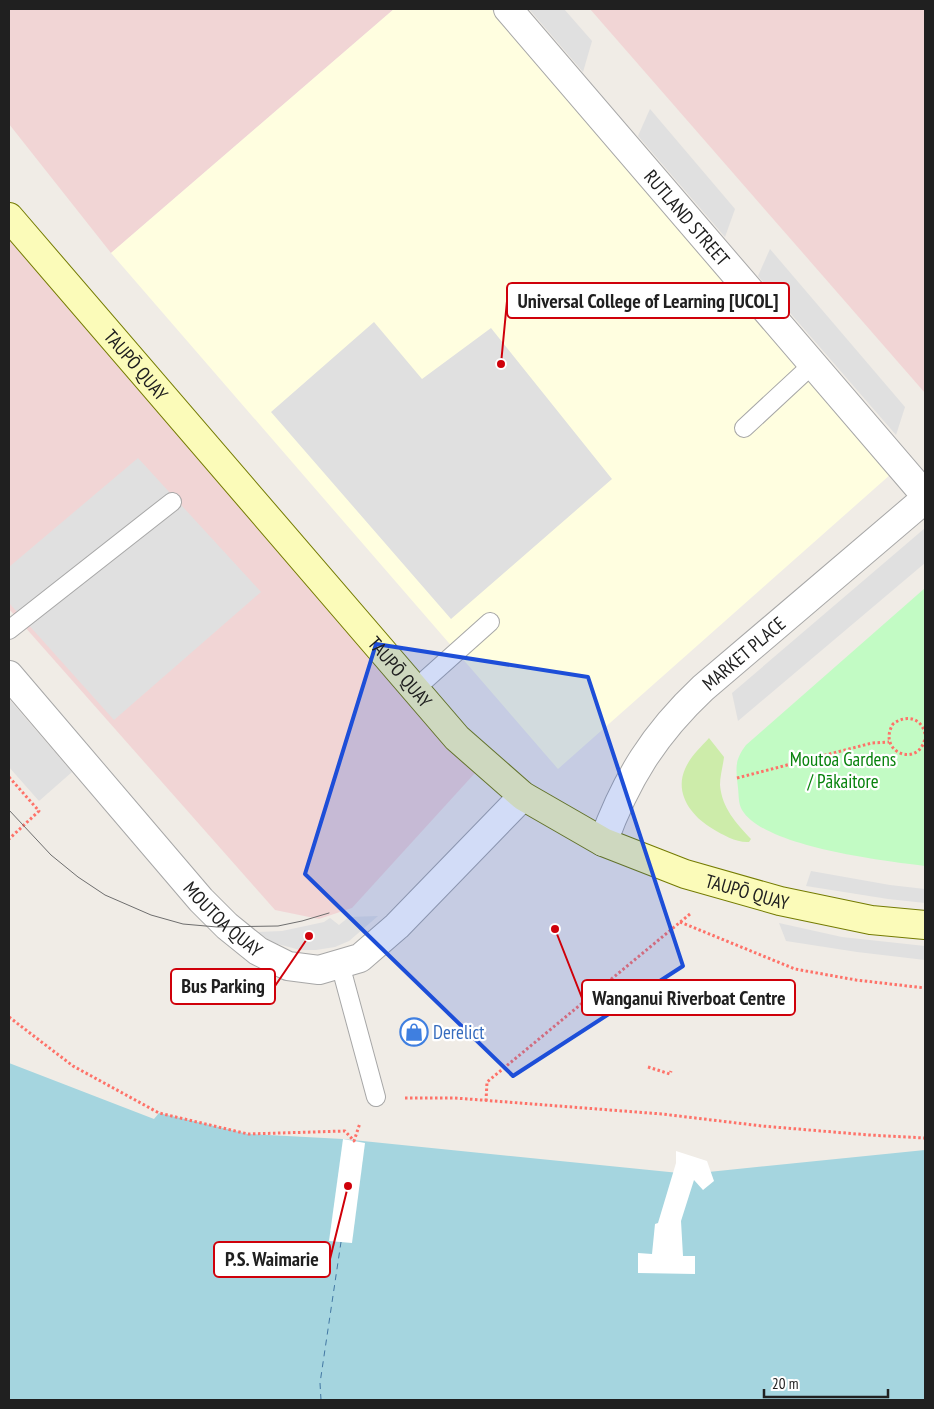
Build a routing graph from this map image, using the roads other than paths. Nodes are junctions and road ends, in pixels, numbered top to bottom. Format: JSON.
{"nodes":[{"id":1,"x":508,"y":9,"type":"edge"},
{"id":2,"x":12,"y":228,"type":"edge"},
{"id":3,"x":813,"y":364,"type":"junction"},
{"id":4,"x":744,"y":428,"type":"dead end"},
{"id":5,"x":925,"y":495,"type":"edge"},
{"id":6,"x":925,"y":499,"type":"edge"},
{"id":7,"x":172,"y":502,"type":"dead end"},
{"id":8,"x":490,"y":622,"type":"dead end"},
{"id":9,"x":9,"y":630,"type":"edge"},
{"id":10,"x":9,"y":675,"type":"edge"},
{"id":11,"x":415,"y":689,"type":"junction"},
{"id":12,"x":523,"y":796,"type":"junction"},
{"id":13,"x":603,"y":842,"type":"junction"},
{"id":14,"x":925,"y":925,"type":"edge"},
{"id":15,"x":340,"y":964,"type":"junction"},
{"id":16,"x":376,"y":1097,"type":"road end"}],
"edges":[{"from":1,"to":3,"type":"street","name":"RUTLAND STREET"},
{"from":2,"to":11,"type":"main road","name":"TAUPŌ QUAY"},
{"from":3,"to":4,"type":"lane"},
{"from":3,"to":5,"type":"street","name":"RUTLAND STREET"},
{"from":6,"to":13,"type":"street","name":"MARKET PLACE"},
{"from":7,"to":9,"type":"lane"},
{"from":8,"to":11,"type":"lane"},
{"from":10,"to":15,"type":"street","name":"MOUTOA QUAY"},
{"from":11,"to":12,"type":"main road","name":"TAUPŌ QUAY"},
{"from":12,"to":13,"type":"main road","name":"TAUPŌ QUAY"},
{"from":12,"to":15,"type":"street","name":"MOUTOA QUAY"},
{"from":13,"to":14,"type":"main road","name":"TAUPŌ QUAY"},
{"from":15,"to":16,"type":"lane"}]}
